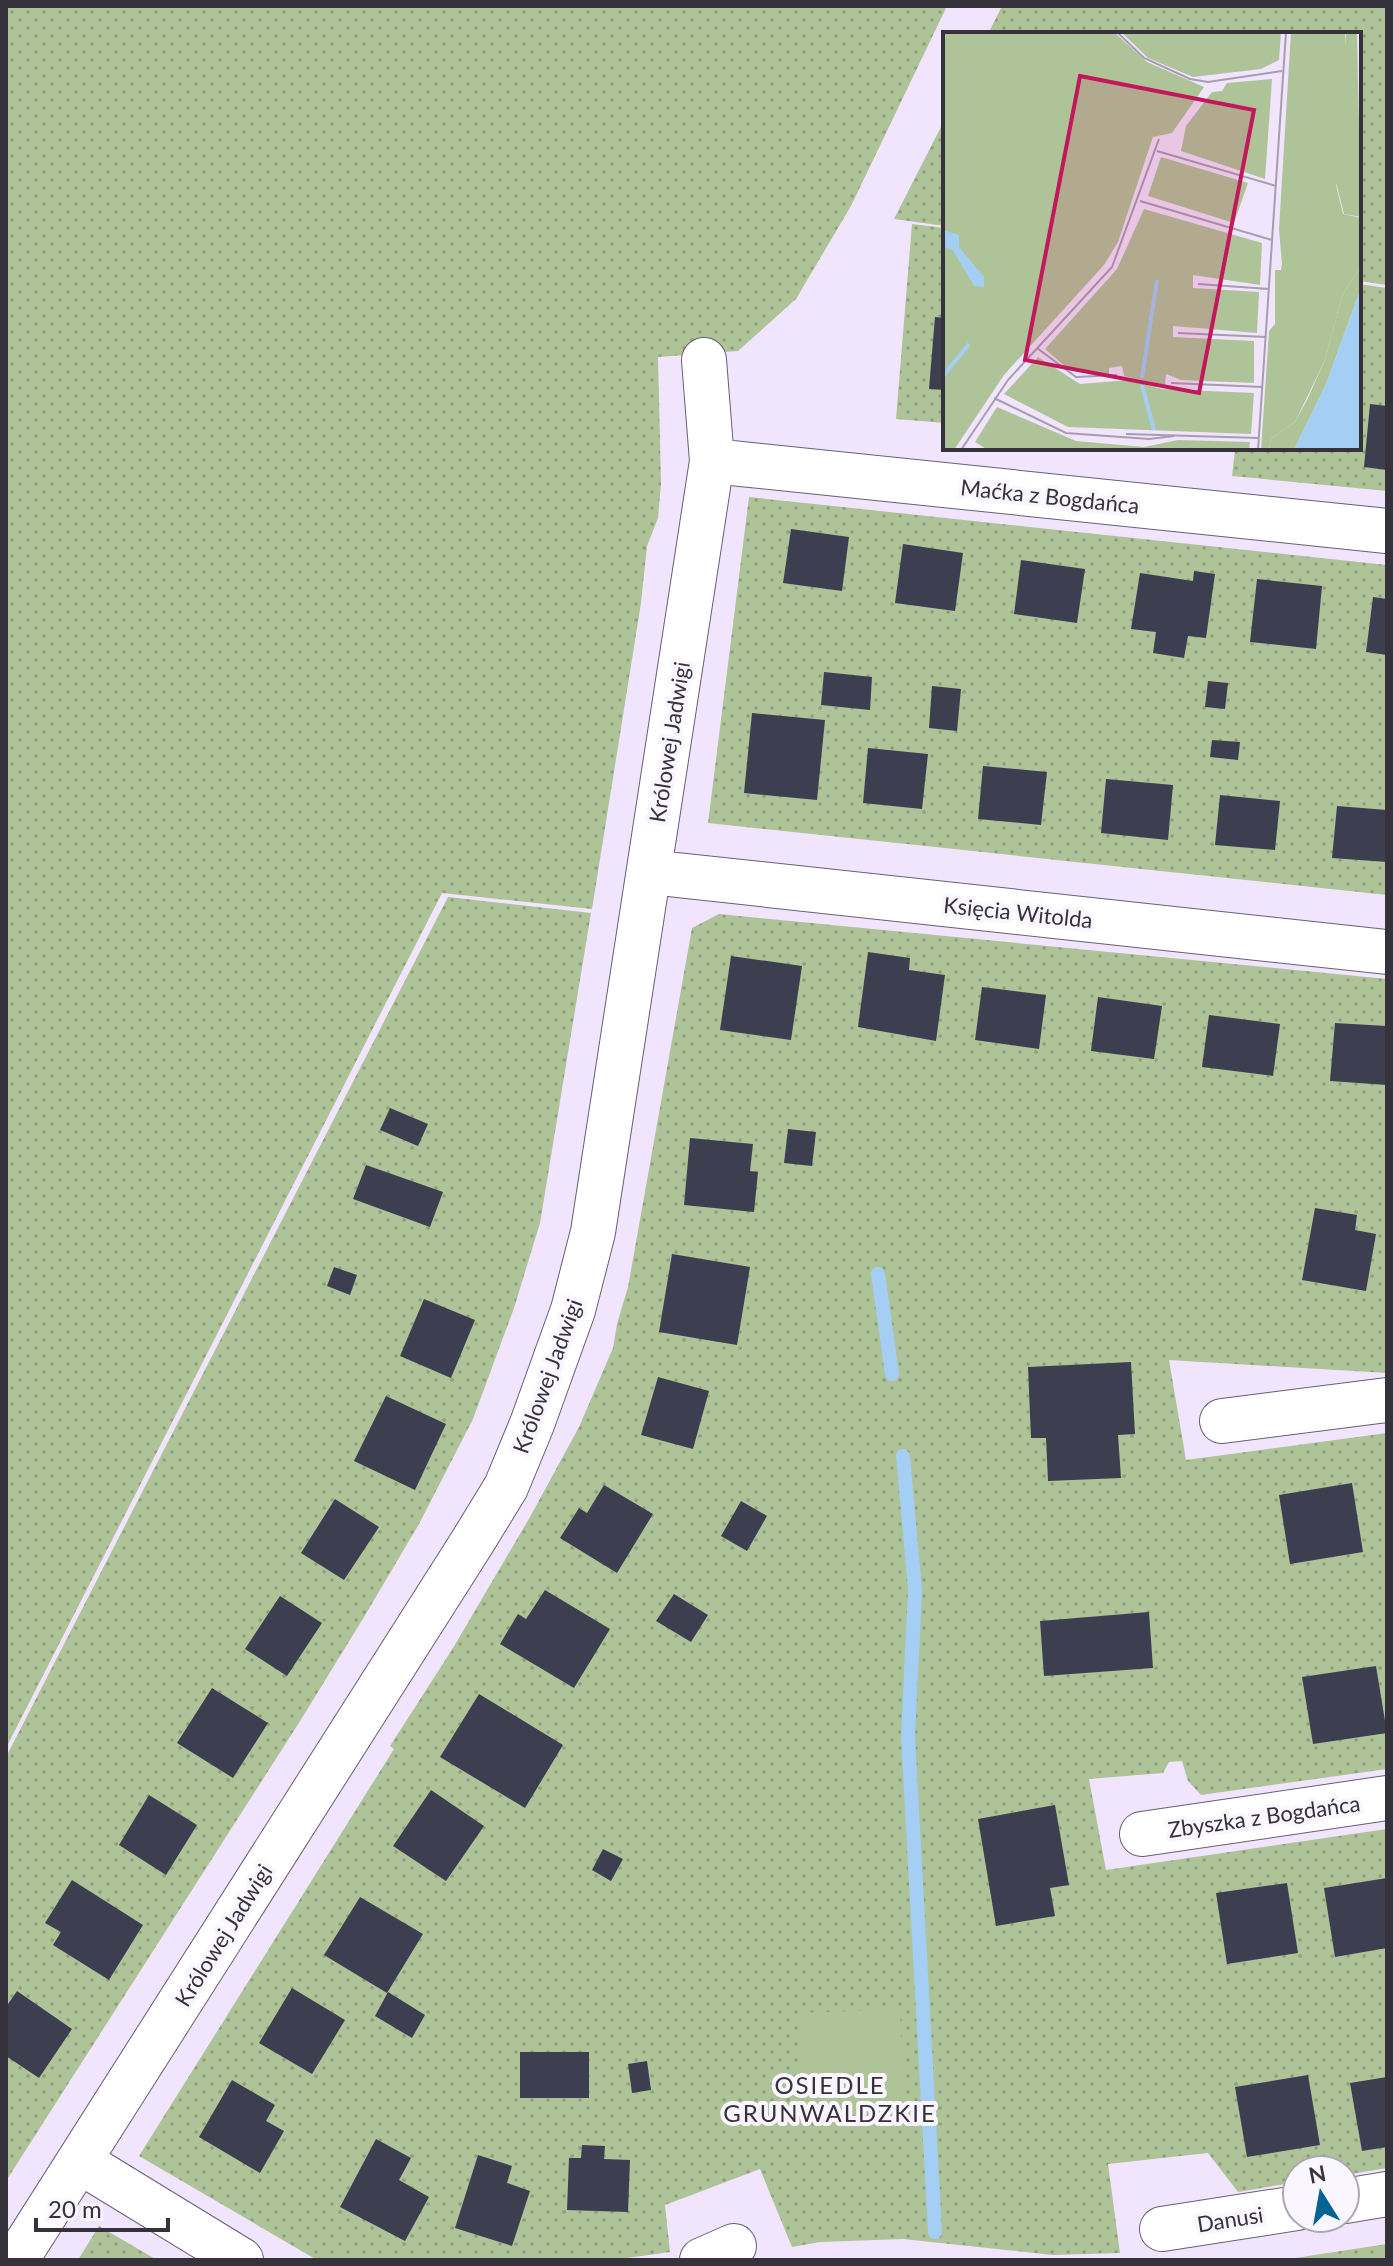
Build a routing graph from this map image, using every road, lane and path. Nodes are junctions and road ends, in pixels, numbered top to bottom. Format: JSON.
{"nodes":[{"id":1,"x":704,"y":360,"type":"dead end"},
{"id":2,"x":712,"y":461,"type":"junction"},
{"id":3,"x":1387,"y":531,"type":"edge"},
{"id":4,"x":649,"y":872,"type":"junction"},
{"id":5,"x":1387,"y":952,"type":"edge"},
{"id":6,"x":1387,"y":1400,"type":"edge"},
{"id":7,"x":1222,"y":1421,"type":"dead end"},
{"id":8,"x":1387,"y":1798,"type":"edge"},
{"id":9,"x":1142,"y":1834,"type":"dead end"},
{"id":10,"x":79,"y":2161,"type":"junction"},
{"id":11,"x":1387,"y":2194,"type":"edge"},
{"id":12,"x":1361,"y":2198,"type":"edge"},
{"id":13,"x":1281,"y":2210,"type":"edge"},
{"id":14,"x":1162,"y":2229,"type":"dead end"},
{"id":15,"x":16,"y":2260,"type":"edge"},
{"id":16,"x":241,"y":2260,"type":"edge"}],
"edges":[{"from":1,"to":2,"type":"street","name":"Królowej Jadwigi"},
{"from":2,"to":3,"type":"street","name":"Maćka z Bogdańca"},
{"from":2,"to":4,"type":"street","name":"Królowej Jadwigi"},
{"from":4,"to":5,"type":"street","name":"Księcia Witolda"},
{"from":4,"to":10,"type":"street","name":"Królowej Jadwigi"},
{"from":6,"to":7,"type":"street"},
{"from":8,"to":9,"type":"street","name":"Zbyszka z Bogdańca"},
{"from":10,"to":15,"type":"street","name":"Królowej Jadwigi"},
{"from":10,"to":16,"type":"street"},
{"from":11,"to":12,"type":"street"},
{"from":13,"to":14,"type":"street","name":"Danusi"}]}
